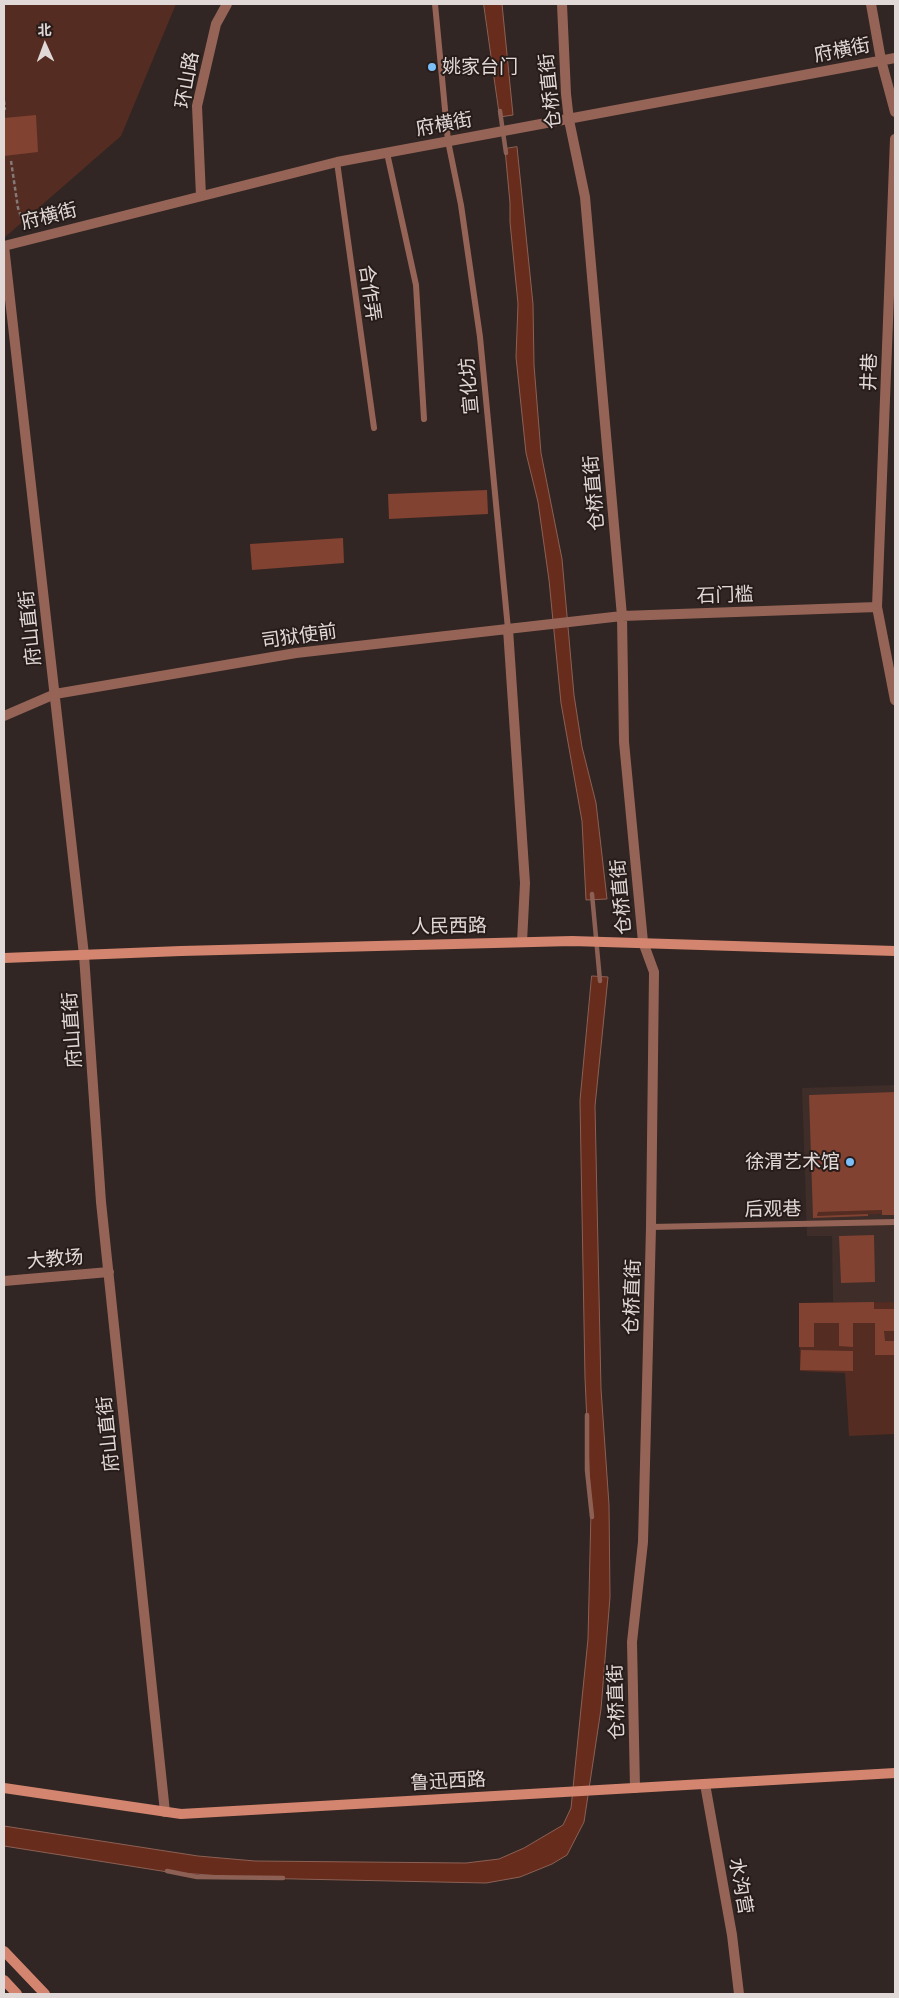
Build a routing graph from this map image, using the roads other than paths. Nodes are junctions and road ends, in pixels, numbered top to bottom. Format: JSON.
{"nodes":[{"id":1,"x":227,"y":4,"type":"edge"},
{"id":2,"x":435,"y":4,"type":"edge"},
{"id":3,"x":562,"y":4,"type":"edge"},
{"id":4,"x":872,"y":4,"type":"edge"},
{"id":5,"x":895,"y":58,"type":"edge"},
{"id":6,"x":881,"y":60,"type":"junction"},
{"id":7,"x":895,"y":112,"type":"edge"},
{"id":8,"x":569,"y":120,"type":"junction"},
{"id":9,"x":895,"y":139,"type":"edge"},
{"id":10,"x":448,"y":142,"type":"junction"},
{"id":11,"x":387,"y":153,"type":"junction"},
{"id":12,"x":337,"y":162,"type":"junction"},
{"id":13,"x":201,"y":196,"type":"junction"},
{"id":14,"x":4,"y":246,"type":"edge"},
{"id":15,"x":424,"y":419,"type":"dead end"},
{"id":16,"x":374,"y":428,"type":"dead end"},
{"id":17,"x":877,"y":607,"type":"junction"},
{"id":18,"x":622,"y":616,"type":"junction"},
{"id":19,"x":550,"y":624,"type":"joint"},
{"id":20,"x":508,"y":629,"type":"junction"},
{"id":21,"x":55,"y":694,"type":"junction"},
{"id":22,"x":895,"y":700,"type":"edge"},
{"id":23,"x":4,"y":716,"type":"edge"},
{"id":24,"x":522,"y":942,"type":"junction"},
{"id":25,"x":643,"y":942,"type":"junction"},
{"id":26,"x":895,"y":951,"type":"edge"},
{"id":27,"x":84,"y":955,"type":"junction"},
{"id":28,"x":4,"y":958,"type":"edge"},
{"id":29,"x":895,"y":1222,"type":"edge"},
{"id":30,"x":651,"y":1227,"type":"junction"},
{"id":31,"x":109,"y":1272,"type":"junction"},
{"id":32,"x":4,"y":1282,"type":"edge"},
{"id":33,"x":895,"y":1773,"type":"edge"},
{"id":34,"x":705,"y":1784,"type":"junction"},
{"id":35,"x":4,"y":1788,"type":"edge"},
{"id":36,"x":635,"y":1788,"type":"junction"},
{"id":37,"x":166,"y":1812,"type":"junction"},
{"id":38,"x":4,"y":1951,"type":"edge"},
{"id":39,"x":4,"y":1980,"type":"edge"},
{"id":40,"x":17,"y":1994,"type":"edge"},
{"id":41,"x":45,"y":1994,"type":"edge"},
{"id":42,"x":739,"y":1994,"type":"edge"}],
"edges":[{"from":1,"to":13,"type":"street","name":"环山路"},
{"from":2,"to":10,"type":"lane","name":"宣化坊"},
{"from":3,"to":8,"type":"street","name":"仓桥直街"},
{"from":4,"to":6,"type":"street"},
{"from":5,"to":6,"type":"street","name":"府横街"},
{"from":6,"to":7,"type":"street"},
{"from":6,"to":8,"type":"street","name":"府横街"},
{"from":8,"to":10,"type":"street","name":"府横街"},
{"from":8,"to":18,"type":"street","name":"仓桥直街"},
{"from":9,"to":17,"type":"street","name":"井巷"},
{"from":10,"to":11,"type":"street","name":"府横街"},
{"from":10,"to":20,"type":"lane","name":"宣化坊"},
{"from":11,"to":12,"type":"street","name":"府横街"},
{"from":11,"to":15,"type":"lane"},
{"from":12,"to":13,"type":"street","name":"府横街"},
{"from":12,"to":16,"type":"lane","name":"合作弄"},
{"from":13,"to":14,"type":"street","name":"府横街"},
{"from":14,"to":21,"type":"street","name":"府山直街"},
{"from":17,"to":18,"type":"street","name":"石门槛"},
{"from":17,"to":22,"type":"street","name":"井巷"},
{"from":18,"to":19,"type":"street","name":"石门槛"},
{"from":18,"to":25,"type":"street","name":"仓桥直街"},
{"from":19,"to":20,"type":"street","name":"司狱使前"},
{"from":20,"to":21,"type":"street","name":"司狱使前"},
{"from":20,"to":24,"type":"street"},
{"from":21,"to":23,"type":"street","name":"司狱使前"},
{"from":21,"to":27,"type":"street","name":"府山直街"},
{"from":24,"to":25,"type":"main road","name":"人民西路"},
{"from":24,"to":27,"type":"main road","name":"人民西路"},
{"from":25,"to":26,"type":"main road","name":"人民西路"},
{"from":25,"to":30,"type":"street","name":"仓桥直街"},
{"from":27,"to":28,"type":"main road","name":"人民西路"},
{"from":27,"to":31,"type":"street","name":"府山直街"},
{"from":29,"to":30,"type":"lane","name":"后观巷"},
{"from":30,"to":36,"type":"street","name":"仓桥直街"},
{"from":31,"to":32,"type":"street","name":"大教场"},
{"from":31,"to":37,"type":"street","name":"府山直街"},
{"from":33,"to":34,"type":"main road","name":"鲁迅西路"},
{"from":34,"to":36,"type":"main road","name":"鲁迅西路"},
{"from":34,"to":42,"type":"street","name":"水沟营"},
{"from":35,"to":37,"type":"main road","name":"鲁迅西路"},
{"from":36,"to":37,"type":"main road","name":"鲁迅西路"},
{"from":38,"to":41,"type":"main road"},
{"from":39,"to":40,"type":"main road"}]}
